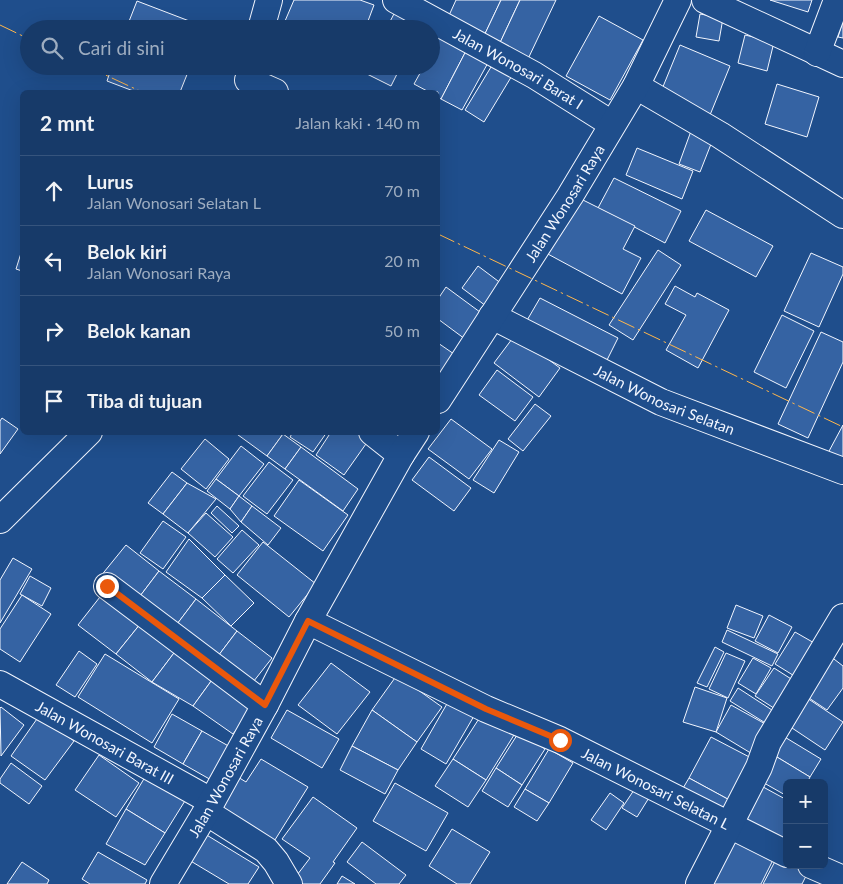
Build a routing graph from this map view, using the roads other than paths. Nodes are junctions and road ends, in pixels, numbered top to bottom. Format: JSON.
{"nodes":[{"id":1,"x":269,"y":0,"type":"edge"},
{"id":2,"x":396,"y":0,"type":"edge"},
{"id":3,"x":678,"y":0,"type":"edge"},
{"id":4,"x":705,"y":0,"type":"edge"},
{"id":5,"x":837,"y":0,"type":"edge"},
{"id":6,"x":263,"y":20,"type":"edge"},
{"id":7,"x":433,"y":20,"type":"edge"},
{"id":8,"x":440,"y":24,"type":"edge"},
{"id":9,"x":817,"y":53,"type":"junction"},
{"id":10,"x":843,"y":64,"type":"edge"},
{"id":11,"x":248,"y":79,"type":"edge"},
{"id":12,"x":636,"y":86,"type":"junction"},
{"id":13,"x":271,"y":90,"type":"edge"},
{"id":14,"x":612,"y":124,"type":"junction"},
{"id":15,"x":843,"y":215,"type":"edge"},
{"id":16,"x":492,"y":316,"type":"junction"},
{"id":17,"x":440,"y":397,"type":"edge"},
{"id":18,"x":86,"y":435,"type":"edge"},
{"id":19,"x":376,"y":435,"type":"edge"},
{"id":20,"x":414,"y":435,"type":"edge"},
{"id":21,"x":401,"y":455,"type":"junction"},
{"id":22,"x":843,"y":471,"type":"edge"},
{"id":23,"x":0,"y":520,"type":"edge"},
{"id":24,"x":107,"y":586,"type":"dead end"},
{"id":25,"x":843,"y":617,"type":"edge"},
{"id":26,"x":308,"y":621,"type":"junction"},
{"id":27,"x":836,"y":646,"type":"edge"},
{"id":28,"x":0,"y":684,"type":"edge"},
{"id":29,"x":265,"y":705,"type":"junction"},
{"id":30,"x":208,"y":806,"type":"junction"},
{"id":31,"x":728,"y":825,"type":"junction"},
{"id":32,"x":783,"y":852,"type":"edge"},
{"id":33,"x":813,"y":873,"type":"edge"},
{"id":34,"x":843,"y":879,"type":"edge"},
{"id":35,"x":163,"y":884,"type":"edge"},
{"id":36,"x":289,"y":884,"type":"edge"},
{"id":37,"x":699,"y":884,"type":"edge"}],
"edges":[{"from":1,"to":6,"type":"street"},
{"from":2,"to":7,"type":"street","name":"Jalan Wonosari Barat I"},
{"from":3,"to":12,"type":"street","name":"Jalan Wonosari Raya"},
{"from":4,"to":9,"type":"street"},
{"from":5,"to":9,"type":"street"},
{"from":8,"to":14,"type":"street","name":"Jalan Wonosari Barat I"},
{"from":9,"to":10,"type":"street"},
{"from":11,"to":13,"type":"street"},
{"from":12,"to":14,"type":"street","name":"Jalan Wonosari Raya"},
{"from":12,"to":15,"type":"street"},
{"from":14,"to":16,"type":"street","name":"Jalan Wonosari Raya"},
{"from":16,"to":17,"type":"street","name":"Jalan Wonosari Raya"},
{"from":16,"to":22,"type":"street","name":"Jalan Wonosari Selatan"},
{"from":18,"to":23,"type":"street"},
{"from":19,"to":21,"type":"street"},
{"from":20,"to":21,"type":"street","name":"Jalan Wonosari Raya"},
{"from":21,"to":26,"type":"street","name":"Jalan Wonosari Raya"},
{"from":24,"to":29,"type":"street"},
{"from":25,"to":27,"type":"street"},
{"from":26,"to":29,"type":"street","name":"Jalan Wonosari Raya"},
{"from":26,"to":31,"type":"street","name":"Jalan Wonosari Selatan L"},
{"from":27,"to":31,"type":"street"},
{"from":28,"to":30,"type":"street","name":"Jalan Wonosari Barat III"},
{"from":29,"to":30,"type":"street","name":"Jalan Wonosari Raya"},
{"from":30,"to":35,"type":"street","name":"Jalan Wonosari Raya"},
{"from":30,"to":36,"type":"street","name":"Jalan Wonosari Barat III"},
{"from":31,"to":32,"type":"street","name":"Jalan Wonosari Selatan L"},
{"from":31,"to":37,"type":"street"},
{"from":33,"to":34,"type":"street"}]}
